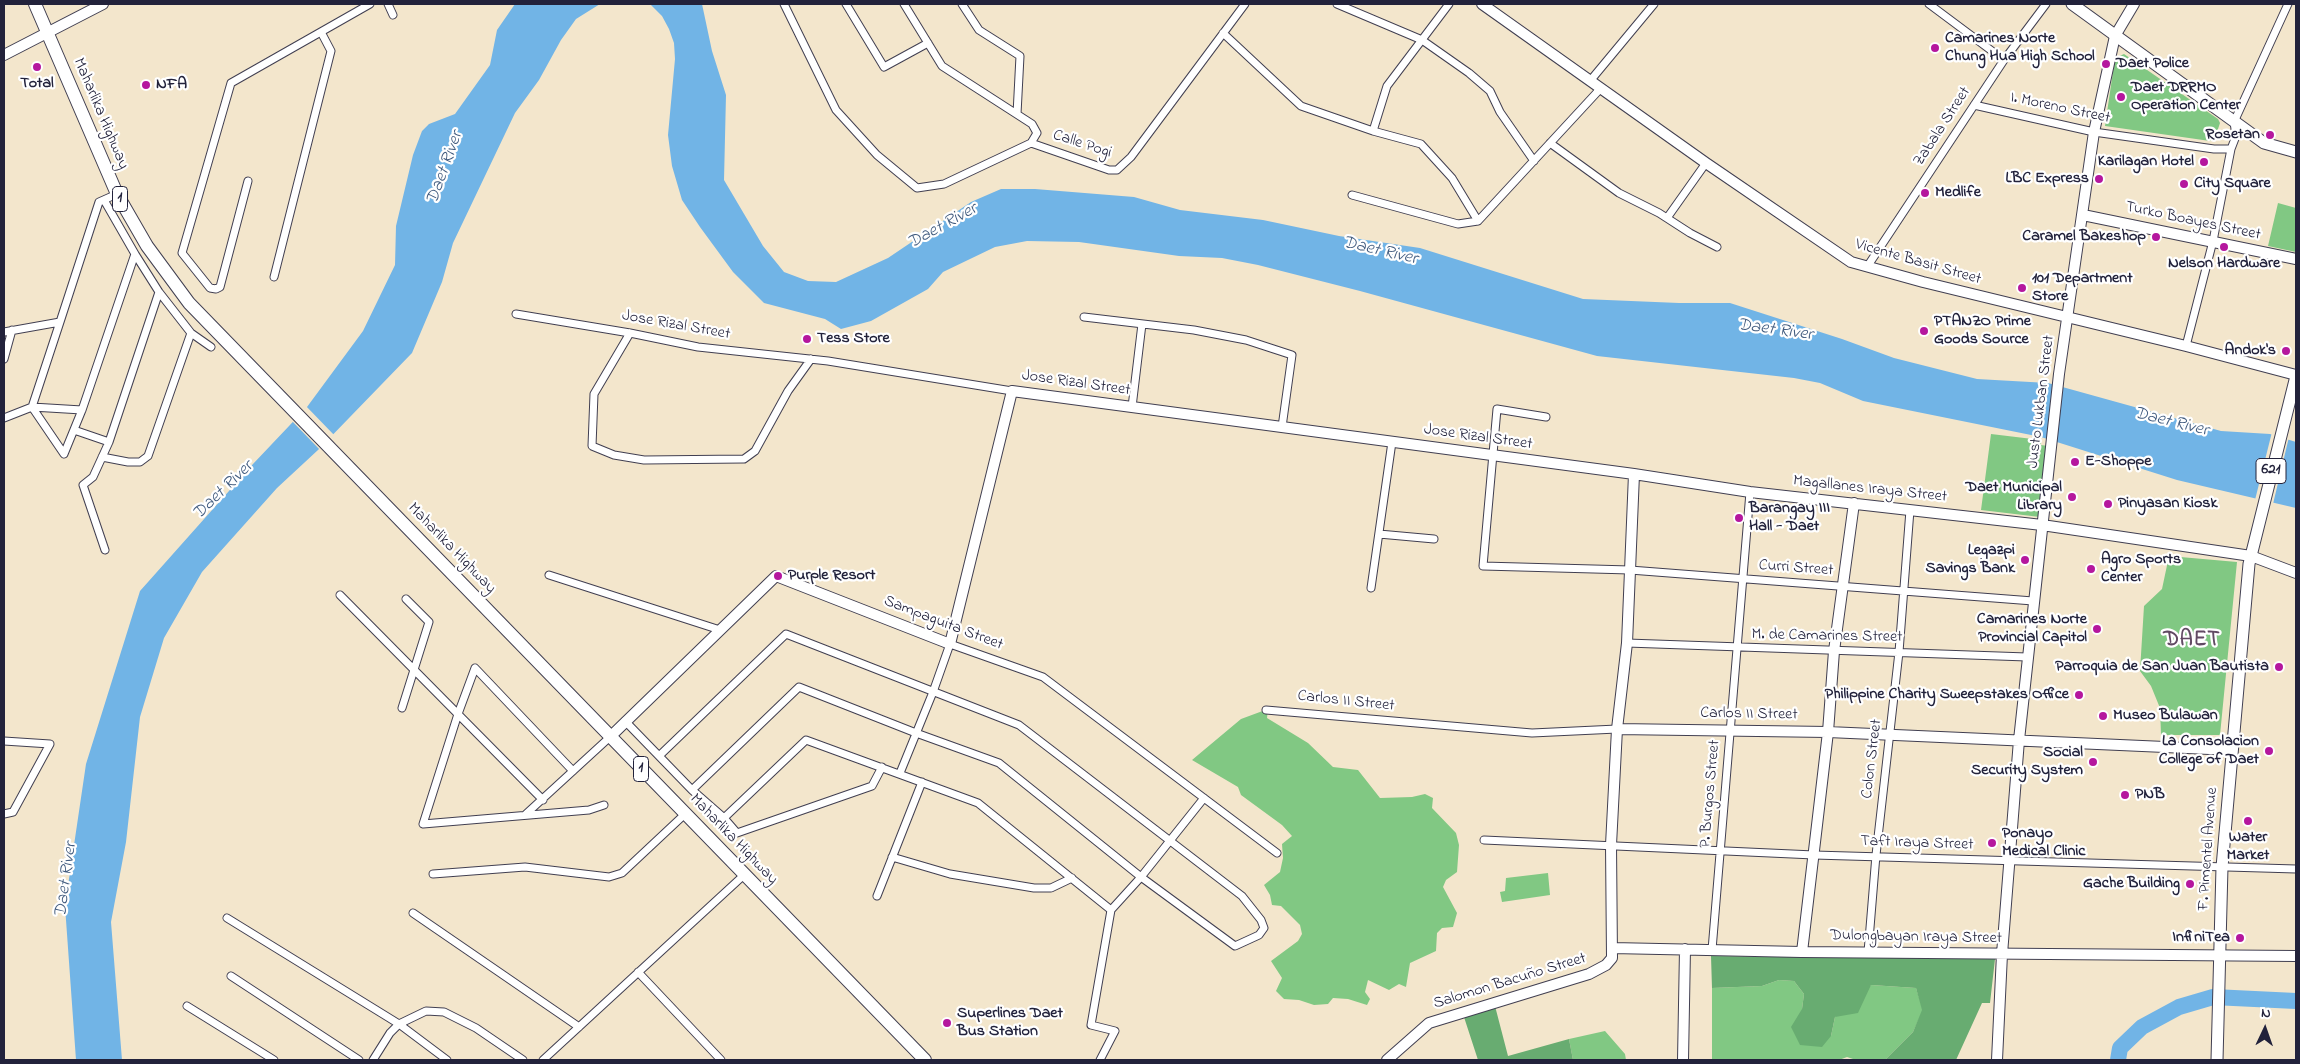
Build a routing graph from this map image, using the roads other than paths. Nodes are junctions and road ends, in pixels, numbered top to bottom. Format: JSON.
{"nodes":[{"id":1,"x":35,"y":4,"type":"edge"},
{"id":2,"x":103,"y":4,"type":"edge"},
{"id":3,"x":370,"y":4,"type":"edge"},
{"id":4,"x":388,"y":4,"type":"edge"},
{"id":5,"x":784,"y":4,"type":"edge"},
{"id":6,"x":846,"y":4,"type":"edge"},
{"id":7,"x":904,"y":4,"type":"edge"},
{"id":8,"x":962,"y":4,"type":"edge"},
{"id":9,"x":1245,"y":4,"type":"edge"},
{"id":10,"x":1337,"y":4,"type":"edge"},
{"id":11,"x":1449,"y":4,"type":"edge"},
{"id":12,"x":1482,"y":4,"type":"edge"},
{"id":13,"x":1654,"y":4,"type":"edge"},
{"id":14,"x":1929,"y":4,"type":"edge"},
{"id":15,"x":2046,"y":4,"type":"edge"},
{"id":16,"x":2072,"y":4,"type":"edge"},
{"id":17,"x":2134,"y":4,"type":"edge"},
{"id":18,"x":2288,"y":4,"type":"edge"},
{"id":19,"x":393,"y":15,"type":"dead end"},
{"id":20,"x":47,"y":32,"type":"junction"},
{"id":21,"x":321,"y":32,"type":"junction"},
{"id":22,"x":1223,"y":33,"type":"junction"},
{"id":23,"x":2115,"y":36,"type":"junction"},
{"id":24,"x":1422,"y":40,"type":"junction"},
{"id":25,"x":928,"y":44,"type":"junction"},
{"id":26,"x":4,"y":55,"type":"edge"},
{"id":27,"x":2004,"y":60,"type":"junction"},
{"id":28,"x":1590,"y":81,"type":"junction"},
{"id":29,"x":1601,"y":88,"type":"junction"},
{"id":30,"x":1974,"y":105,"type":"junction"},
{"id":31,"x":1017,"y":114,"type":"junction"},
{"id":32,"x":2234,"y":122,"type":"junction"},
{"id":33,"x":1373,"y":131,"type":"junction"},
{"id":34,"x":2094,"y":132,"type":"junction"},
{"id":35,"x":1032,"y":143,"type":"junction"},
{"id":36,"x":1550,"y":143,"type":"junction"},
{"id":37,"x":2231,"y":149,"type":"junction"},
{"id":38,"x":2296,"y":152,"type":"edge"},
{"id":39,"x":1534,"y":160,"type":"junction"},
{"id":40,"x":1706,"y":163,"type":"junction"},
{"id":41,"x":248,"y":181,"type":"dead end"},
{"id":42,"x":117,"y":194,"type":"junction"},
{"id":43,"x":1352,"y":195,"type":"dead end"},
{"id":44,"x":104,"y":200,"type":"junction"},
{"id":45,"x":2083,"y":215,"type":"junction"},
{"id":46,"x":1667,"y":218,"type":"junction"},
{"id":47,"x":1478,"y":221,"type":"junction"},
{"id":48,"x":2213,"y":241,"type":"junction"},
{"id":49,"x":1717,"y":247,"type":"dead end"},
{"id":50,"x":135,"y":254,"type":"junction"},
{"id":51,"x":2296,"y":259,"type":"edge"},
{"id":52,"x":1867,"y":267,"type":"junction"},
{"id":53,"x":274,"y":277,"type":"dead end"},
{"id":54,"x":158,"y":292,"type":"junction"},
{"id":55,"x":516,"y":314,"type":"dead end"},
{"id":56,"x":1084,"y":317,"type":"dead end"},
{"id":57,"x":2068,"y":318,"type":"junction"},
{"id":58,"x":60,"y":322,"type":"junction"},
{"id":59,"x":1142,"y":324,"type":"junction"},
{"id":60,"x":12,"y":330,"type":"junction"},
{"id":61,"x":4,"y":332,"type":"edge"},
{"id":62,"x":191,"y":333,"type":"junction"},
{"id":63,"x":630,"y":333,"type":"junction"},
{"id":64,"x":2186,"y":346,"type":"junction"},
{"id":65,"x":211,"y":347,"type":"dead end"},
{"id":66,"x":4,"y":359,"type":"edge"},
{"id":67,"x":811,"y":359,"type":"junction"},
{"id":68,"x":2296,"y":376,"type":"edge"},
{"id":69,"x":1012,"y":391,"type":"junction"},
{"id":70,"x":32,"y":407,"type":"junction"},
{"id":71,"x":1132,"y":407,"type":"junction"},
{"id":72,"x":82,"y":410,"type":"junction"},
{"id":73,"x":1546,"y":417,"type":"dead end"},
{"id":74,"x":4,"y":418,"type":"edge"},
{"id":75,"x":1282,"y":427,"type":"junction"},
{"id":76,"x":74,"y":430,"type":"junction"},
{"id":77,"x":109,"y":442,"type":"junction"},
{"id":78,"x":1392,"y":442,"type":"junction"},
{"id":79,"x":1492,"y":455,"type":"junction"},
{"id":80,"x":102,"y":457,"type":"junction"},
{"id":81,"x":1634,"y":474,"type":"junction"},
{"id":82,"x":1750,"y":492,"type":"junction"},
{"id":83,"x":1854,"y":503,"type":"junction"},
{"id":84,"x":1910,"y":510,"type":"junction"},
{"id":85,"x":2042,"y":525,"type":"junction"},
{"id":86,"x":1379,"y":534,"type":"junction"},
{"id":87,"x":1434,"y":539,"type":"dead end"},
{"id":88,"x":105,"y":550,"type":"dead end"},
{"id":89,"x":2251,"y":556,"type":"junction"},
{"id":90,"x":1630,"y":570,"type":"junction"},
{"id":91,"x":2296,"y":573,"type":"edge"},
{"id":92,"x":549,"y":574,"type":"dead end"},
{"id":93,"x":1743,"y":579,"type":"junction"},
{"id":94,"x":1845,"y":586,"type":"junction"},
{"id":95,"x":1371,"y":588,"type":"dead end"},
{"id":96,"x":1903,"y":591,"type":"junction"},
{"id":97,"x":340,"y":595,"type":"dead end"},
{"id":98,"x":406,"y":599,"type":"dead end"},
{"id":99,"x":2033,"y":601,"type":"junction"},
{"id":100,"x":720,"y":630,"type":"junction"},
{"id":101,"x":950,"y":644,"type":"junction"},
{"id":102,"x":1627,"y":644,"type":"junction"},
{"id":103,"x":1737,"y":648,"type":"junction"},
{"id":104,"x":1834,"y":651,"type":"junction"},
{"id":105,"x":1900,"y":652,"type":"junction"},
{"id":106,"x":2027,"y":657,"type":"junction"},
{"id":107,"x":413,"y":669,"type":"junction"},
{"id":108,"x":933,"y":692,"type":"junction"},
{"id":109,"x":402,"y":708,"type":"dead end"},
{"id":110,"x":1266,"y":710,"type":"dead end"},
{"id":111,"x":458,"y":714,"type":"junction"},
{"id":112,"x":625,"y":721,"type":"junction"},
{"id":113,"x":1617,"y":730,"type":"junction"},
{"id":114,"x":1730,"y":730,"type":"junction"},
{"id":115,"x":1828,"y":732,"type":"junction"},
{"id":116,"x":916,"y":733,"type":"junction"},
{"id":117,"x":1890,"y":734,"type":"junction"},
{"id":118,"x":610,"y":737,"type":"junction"},
{"id":119,"x":2019,"y":740,"type":"junction"},
{"id":120,"x":4,"y":741,"type":"edge"},
{"id":121,"x":2232,"y":750,"type":"junction"},
{"id":122,"x":659,"y":756,"type":"junction"},
{"id":123,"x":882,"y":767,"type":"junction"},
{"id":124,"x":573,"y":771,"type":"junction"},
{"id":125,"x":900,"y":773,"type":"junction"},
{"id":126,"x":922,"y":782,"type":"junction"},
{"id":127,"x":692,"y":790,"type":"junction"},
{"id":128,"x":1204,"y":798,"type":"junction"},
{"id":129,"x":542,"y":800,"type":"junction"},
{"id":130,"x":604,"y":805,"type":"dead end"},
{"id":131,"x":4,"y":814,"type":"edge"},
{"id":132,"x":526,"y":814,"type":"junction"},
{"id":133,"x":685,"y":814,"type":"junction"},
{"id":134,"x":724,"y":818,"type":"junction"},
{"id":135,"x":1168,"y":840,"type":"junction"},
{"id":136,"x":1484,"y":840,"type":"dead end"},
{"id":137,"x":1611,"y":846,"type":"junction"},
{"id":138,"x":1720,"y":851,"type":"junction"},
{"id":139,"x":1277,"y":853,"type":"dead end"},
{"id":140,"x":1814,"y":855,"type":"junction"},
{"id":141,"x":1876,"y":855,"type":"junction"},
{"id":142,"x":892,"y":857,"type":"junction"},
{"id":143,"x":2011,"y":861,"type":"junction"},
{"id":144,"x":2222,"y":867,"type":"junction"},
{"id":145,"x":2296,"y":869,"type":"edge"},
{"id":146,"x":434,"y":874,"type":"dead end"},
{"id":147,"x":744,"y":875,"type":"junction"},
{"id":148,"x":1140,"y":877,"type":"junction"},
{"id":149,"x":1072,"y":878,"type":"junction"},
{"id":150,"x":877,"y":896,"type":"dead end"},
{"id":151,"x":1111,"y":910,"type":"junction"},
{"id":152,"x":413,"y":913,"type":"dead end"},
{"id":153,"x":227,"y":918,"type":"dead end"},
{"id":154,"x":1612,"y":948,"type":"junction"},
{"id":155,"x":1685,"y":949,"type":"junction"},
{"id":156,"x":1712,"y":950,"type":"junction"},
{"id":157,"x":1802,"y":952,"type":"junction"},
{"id":158,"x":1868,"y":952,"type":"junction"},
{"id":159,"x":2002,"y":954,"type":"junction"},
{"id":160,"x":2296,"y":956,"type":"edge"},
{"id":161,"x":2220,"y":957,"type":"junction"},
{"id":162,"x":638,"y":972,"type":"junction"},
{"id":163,"x":231,"y":976,"type":"dead end"},
{"id":164,"x":187,"y":1006,"type":"dead end"},
{"id":165,"x":399,"y":1024,"type":"junction"},
{"id":166,"x":579,"y":1027,"type":"junction"},
{"id":167,"x":274,"y":1060,"type":"edge"},
{"id":168,"x":359,"y":1060,"type":"edge"},
{"id":169,"x":373,"y":1060,"type":"edge"},
{"id":170,"x":447,"y":1060,"type":"edge"},
{"id":171,"x":523,"y":1060,"type":"edge"},
{"id":172,"x":543,"y":1060,"type":"edge"},
{"id":173,"x":720,"y":1060,"type":"edge"},
{"id":174,"x":925,"y":1060,"type":"edge"},
{"id":175,"x":1100,"y":1060,"type":"edge"},
{"id":176,"x":1387,"y":1060,"type":"edge"},
{"id":177,"x":1683,"y":1060,"type":"edge"},
{"id":178,"x":1997,"y":1060,"type":"edge"},
{"id":179,"x":2217,"y":1060,"type":"edge"}],
"edges":[{"from":1,"to":20,"type":"highway","name":"Maharlika Highway","number":"1"},
{"from":2,"to":20,"type":"street"},
{"from":3,"to":21,"type":"street"},
{"from":4,"to":19,"type":"street"},
{"from":5,"to":35,"type":"street"},
{"from":6,"to":25,"type":"street"},
{"from":7,"to":25,"type":"street","name":"Calle Pogi"},
{"from":8,"to":31,"type":"street"},
{"from":9,"to":22,"type":"street","name":"Calle Pogi"},
{"from":10,"to":24,"type":"street"},
{"from":11,"to":24,"type":"street"},
{"from":12,"to":28,"type":"street","name":"Vicente Basit Street"},
{"from":13,"to":28,"type":"street"},
{"from":14,"to":27,"type":"street"},
{"from":15,"to":27,"type":"street","name":"Zabala Street"},
{"from":16,"to":23,"type":"main road"},
{"from":17,"to":23,"type":"street","name":"Justo Lukban Street"},
{"from":18,"to":32,"type":"street"},
{"from":20,"to":26,"type":"street"},
{"from":20,"to":42,"type":"highway","name":"Maharlika Highway","number":"1"},
{"from":21,"to":41,"type":"street"},
{"from":21,"to":53,"type":"street"},
{"from":22,"to":33,"type":"street"},
{"from":22,"to":35,"type":"street","name":"Calle Pogi"},
{"from":23,"to":32,"type":"main road"},
{"from":23,"to":34,"type":"street","name":"Justo Lukban Street"},
{"from":24,"to":33,"type":"street"},
{"from":24,"to":39,"type":"street"},
{"from":25,"to":31,"type":"street","name":"Calle Pogi"},
{"from":27,"to":30,"type":"street","name":"Zabala Street"},
{"from":28,"to":29,"type":"street","name":"Vicente Basit Street"},
{"from":29,"to":36,"type":"street"},
{"from":29,"to":40,"type":"street","name":"Vicente Basit Street"},
{"from":30,"to":34,"type":"street","name":"I. Moreno Street"},
{"from":30,"to":52,"type":"street","name":"Zabala Street"},
{"from":31,"to":35,"type":"street","name":"Calle Pogi"},
{"from":32,"to":37,"type":"street"},
{"from":32,"to":38,"type":"main road"},
{"from":33,"to":47,"type":"street"},
{"from":34,"to":37,"type":"street","name":"I. Moreno Street"},
{"from":34,"to":45,"type":"street","name":"Justo Lukban Street"},
{"from":36,"to":39,"type":"street"},
{"from":36,"to":46,"type":"street"},
{"from":37,"to":48,"type":"street"},
{"from":39,"to":47,"type":"street"},
{"from":40,"to":46,"type":"street"},
{"from":40,"to":52,"type":"street","name":"Vicente Basit Street"},
{"from":42,"to":44,"type":"street"},
{"from":42,"to":118,"type":"highway","name":"Maharlika Highway","number":"1"},
{"from":43,"to":47,"type":"street"},
{"from":44,"to":50,"type":"street"},
{"from":44,"to":58,"type":"street"},
{"from":45,"to":48,"type":"street","name":"Turko Boayes Street"},
{"from":45,"to":57,"type":"street","name":"Justo Lukban Street"},
{"from":46,"to":49,"type":"street"},
{"from":48,"to":51,"type":"street","name":"Turko Boayes Street"},
{"from":48,"to":64,"type":"street"},
{"from":50,"to":54,"type":"street"},
{"from":50,"to":72,"type":"street"},
{"from":52,"to":57,"type":"street","name":"Vicente Basit Street"},
{"from":54,"to":62,"type":"street"},
{"from":54,"to":77,"type":"street"},
{"from":55,"to":63,"type":"street","name":"Jose Rizal Street"},
{"from":56,"to":59,"type":"street"},
{"from":57,"to":64,"type":"street","name":"Vicente Basit Street"},
{"from":57,"to":85,"type":"street","name":"Justo Lukban Street"},
{"from":58,"to":60,"type":"street"},
{"from":58,"to":70,"type":"street"},
{"from":59,"to":71,"type":"street"},
{"from":59,"to":75,"type":"street"},
{"from":60,"to":61,"type":"street"},
{"from":60,"to":66,"type":"street"},
{"from":62,"to":65,"type":"street"},
{"from":62,"to":80,"type":"street"},
{"from":63,"to":67,"type":"street","name":"Jose Rizal Street"},
{"from":63,"to":67,"type":"street"},
{"from":64,"to":68,"type":"street","name":"Vicente Basit Street"},
{"from":67,"to":69,"type":"street","name":"Jose Rizal Street"},
{"from":68,"to":89,"type":"main road","name":"F. Pimentel Avenue","number":"621"},
{"from":69,"to":71,"type":"street","name":"Jose Rizal Street"},
{"from":69,"to":101,"type":"street"},
{"from":70,"to":72,"type":"street"},
{"from":70,"to":74,"type":"street"},
{"from":70,"to":76,"type":"street"},
{"from":71,"to":75,"type":"street","name":"Jose Rizal Street"},
{"from":72,"to":76,"type":"street"},
{"from":73,"to":79,"type":"street"},
{"from":75,"to":78,"type":"street","name":"Jose Rizal Street"},
{"from":76,"to":77,"type":"street"},
{"from":77,"to":80,"type":"street"},
{"from":78,"to":79,"type":"street","name":"Jose Rizal Street"},
{"from":78,"to":86,"type":"street"},
{"from":79,"to":81,"type":"street","name":"Jose Rizal Street"},
{"from":79,"to":90,"type":"street","name":"Curri Street"},
{"from":80,"to":88,"type":"street"},
{"from":81,"to":82,"type":"street","name":"Magallanes Iraya Street"},
{"from":81,"to":90,"type":"street"},
{"from":82,"to":83,"type":"street","name":"Magallanes Iraya Street"},
{"from":82,"to":93,"type":"street","name":"P. Burgos Street"},
{"from":83,"to":84,"type":"street","name":"Magallanes Iraya Street"},
{"from":83,"to":94,"type":"street"},
{"from":84,"to":85,"type":"street","name":"Magallanes Iraya Street"},
{"from":84,"to":96,"type":"street","name":"Colon Street"},
{"from":85,"to":89,"type":"street","name":"Magallanes Iraya Street"},
{"from":85,"to":99,"type":"street","name":"Justo Lukban Street"},
{"from":86,"to":87,"type":"street"},
{"from":86,"to":95,"type":"street"},
{"from":89,"to":91,"type":"street","name":"Magallanes Iraya Street"},
{"from":89,"to":121,"type":"main road","name":"F. Pimentel Avenue"},
{"from":90,"to":93,"type":"street","name":"Curri Street"},
{"from":90,"to":102,"type":"street"},
{"from":92,"to":100,"type":"street"},
{"from":93,"to":94,"type":"street","name":"Curri Street"},
{"from":93,"to":103,"type":"street","name":"P. Burgos Street"},
{"from":94,"to":96,"type":"street","name":"Curri Street"},
{"from":94,"to":104,"type":"street"},
{"from":96,"to":99,"type":"street","name":"Curri Street"},
{"from":96,"to":105,"type":"street","name":"Colon Street"},
{"from":97,"to":107,"type":"street"},
{"from":98,"to":107,"type":"street"},
{"from":99,"to":106,"type":"street","name":"Justo Lukban Street"},
{"from":100,"to":101,"type":"street","name":"Sampaguita Street"},
{"from":100,"to":112,"type":"street","name":"Sampaguita Street"},
{"from":101,"to":108,"type":"street"},
{"from":101,"to":128,"type":"street","name":"Sampaguita Street"},
{"from":102,"to":103,"type":"street","name":"M. de Camarines Street"},
{"from":102,"to":113,"type":"street"},
{"from":103,"to":104,"type":"street","name":"M. de Camarines Street"},
{"from":103,"to":114,"type":"street","name":"P. Burgos Street"},
{"from":104,"to":105,"type":"street","name":"M. de Camarines Street"},
{"from":104,"to":115,"type":"street"},
{"from":105,"to":106,"type":"street","name":"M. de Camarines Street"},
{"from":105,"to":117,"type":"street","name":"Colon Street"},
{"from":106,"to":119,"type":"street","name":"Justo Lukban Street"},
{"from":107,"to":109,"type":"street"},
{"from":107,"to":111,"type":"street"},
{"from":108,"to":116,"type":"street"},
{"from":108,"to":122,"type":"street"},
{"from":108,"to":135,"type":"street"},
{"from":110,"to":113,"type":"street","name":"Carlos II Street"},
{"from":111,"to":124,"type":"street"},
{"from":111,"to":129,"type":"street"},
{"from":111,"to":132,"type":"street"},
{"from":112,"to":118,"type":"street","name":"Sampaguita Street"},
{"from":112,"to":122,"type":"street"},
{"from":113,"to":114,"type":"street","name":"Carlos II Street"},
{"from":113,"to":137,"type":"street"},
{"from":114,"to":115,"type":"street","name":"Carlos II Street"},
{"from":114,"to":138,"type":"street","name":"P. Burgos Street"},
{"from":115,"to":117,"type":"street","name":"Carlos II Street"},
{"from":115,"to":140,"type":"street"},
{"from":116,"to":125,"type":"street"},
{"from":116,"to":127,"type":"street"},
{"from":116,"to":148,"type":"street"},
{"from":117,"to":119,"type":"street","name":"Carlos II Street"},
{"from":117,"to":141,"type":"street","name":"Colon Street"},
{"from":118,"to":124,"type":"street"},
{"from":118,"to":133,"type":"highway","name":"Maharlika Highway","number":"1"},
{"from":119,"to":121,"type":"street","name":"Carlos II Street"},
{"from":119,"to":143,"type":"street","name":"Justo Lukban Street"},
{"from":120,"to":131,"type":"street"},
{"from":121,"to":144,"type":"main road","name":"F. Pimentel Avenue"},
{"from":122,"to":127,"type":"street"},
{"from":123,"to":125,"type":"street"},
{"from":123,"to":134,"type":"street"},
{"from":123,"to":134,"type":"street"},
{"from":124,"to":129,"type":"street"},
{"from":125,"to":126,"type":"street"},
{"from":126,"to":142,"type":"street"},
{"from":126,"to":149,"type":"street"},
{"from":127,"to":134,"type":"street"},
{"from":128,"to":135,"type":"street"},
{"from":128,"to":139,"type":"street","name":"Sampaguita Street"},
{"from":129,"to":132,"type":"street"},
{"from":130,"to":132,"type":"street"},
{"from":133,"to":146,"type":"street"},
{"from":133,"to":147,"type":"highway","name":"Maharlika Highway","number":"1"},
{"from":135,"to":148,"type":"street"},
{"from":135,"to":148,"type":"street"},
{"from":136,"to":137,"type":"street","name":"Taft Iraya Street"},
{"from":137,"to":138,"type":"street","name":"Taft Iraya Street"},
{"from":137,"to":154,"type":"street"},
{"from":138,"to":140,"type":"street","name":"Taft Iraya Street"},
{"from":138,"to":156,"type":"street","name":"P. Burgos Street"},
{"from":140,"to":141,"type":"street","name":"Taft Iraya Street"},
{"from":140,"to":157,"type":"street"},
{"from":141,"to":143,"type":"street","name":"Taft Iraya Street"},
{"from":141,"to":158,"type":"street","name":"Colon Street"},
{"from":142,"to":149,"type":"street"},
{"from":142,"to":150,"type":"street"},
{"from":143,"to":144,"type":"street","name":"Taft Iraya Street"},
{"from":143,"to":159,"type":"street","name":"Justo Lukban Street"},
{"from":144,"to":145,"type":"street","name":"Taft Iraya Street"},
{"from":144,"to":161,"type":"main road","name":"F. Pimentel Avenue"},
{"from":147,"to":162,"type":"street"},
{"from":147,"to":174,"type":"highway","name":"Maharlika Highway","number":"1"},
{"from":148,"to":151,"type":"street"},
{"from":149,"to":151,"type":"street"},
{"from":151,"to":175,"type":"street"},
{"from":152,"to":166,"type":"street"},
{"from":153,"to":165,"type":"street"},
{"from":154,"to":155,"type":"street","name":"Dulongbayan Iraya Street"},
{"from":154,"to":176,"type":"street","name":"Salomon Bacuño Street"},
{"from":155,"to":156,"type":"street","name":"Dulongbayan Iraya Street"},
{"from":155,"to":177,"type":"street"},
{"from":156,"to":157,"type":"street","name":"Dulongbayan Iraya Street"},
{"from":157,"to":158,"type":"street","name":"Dulongbayan Iraya Street"},
{"from":158,"to":159,"type":"street","name":"Dulongbayan Iraya Street"},
{"from":159,"to":161,"type":"street","name":"Dulongbayan Iraya Street"},
{"from":159,"to":178,"type":"street","name":"Justo Lukban Street"},
{"from":160,"to":161,"type":"street","name":"Dulongbayan Iraya Street"},
{"from":161,"to":179,"type":"main road","name":"F. Pimentel Avenue"},
{"from":162,"to":166,"type":"street"},
{"from":162,"to":173,"type":"street"},
{"from":163,"to":168,"type":"street"},
{"from":164,"to":167,"type":"street"},
{"from":165,"to":169,"type":"street"},
{"from":165,"to":170,"type":"street"},
{"from":165,"to":171,"type":"street"},
{"from":166,"to":172,"type":"street"}]}
